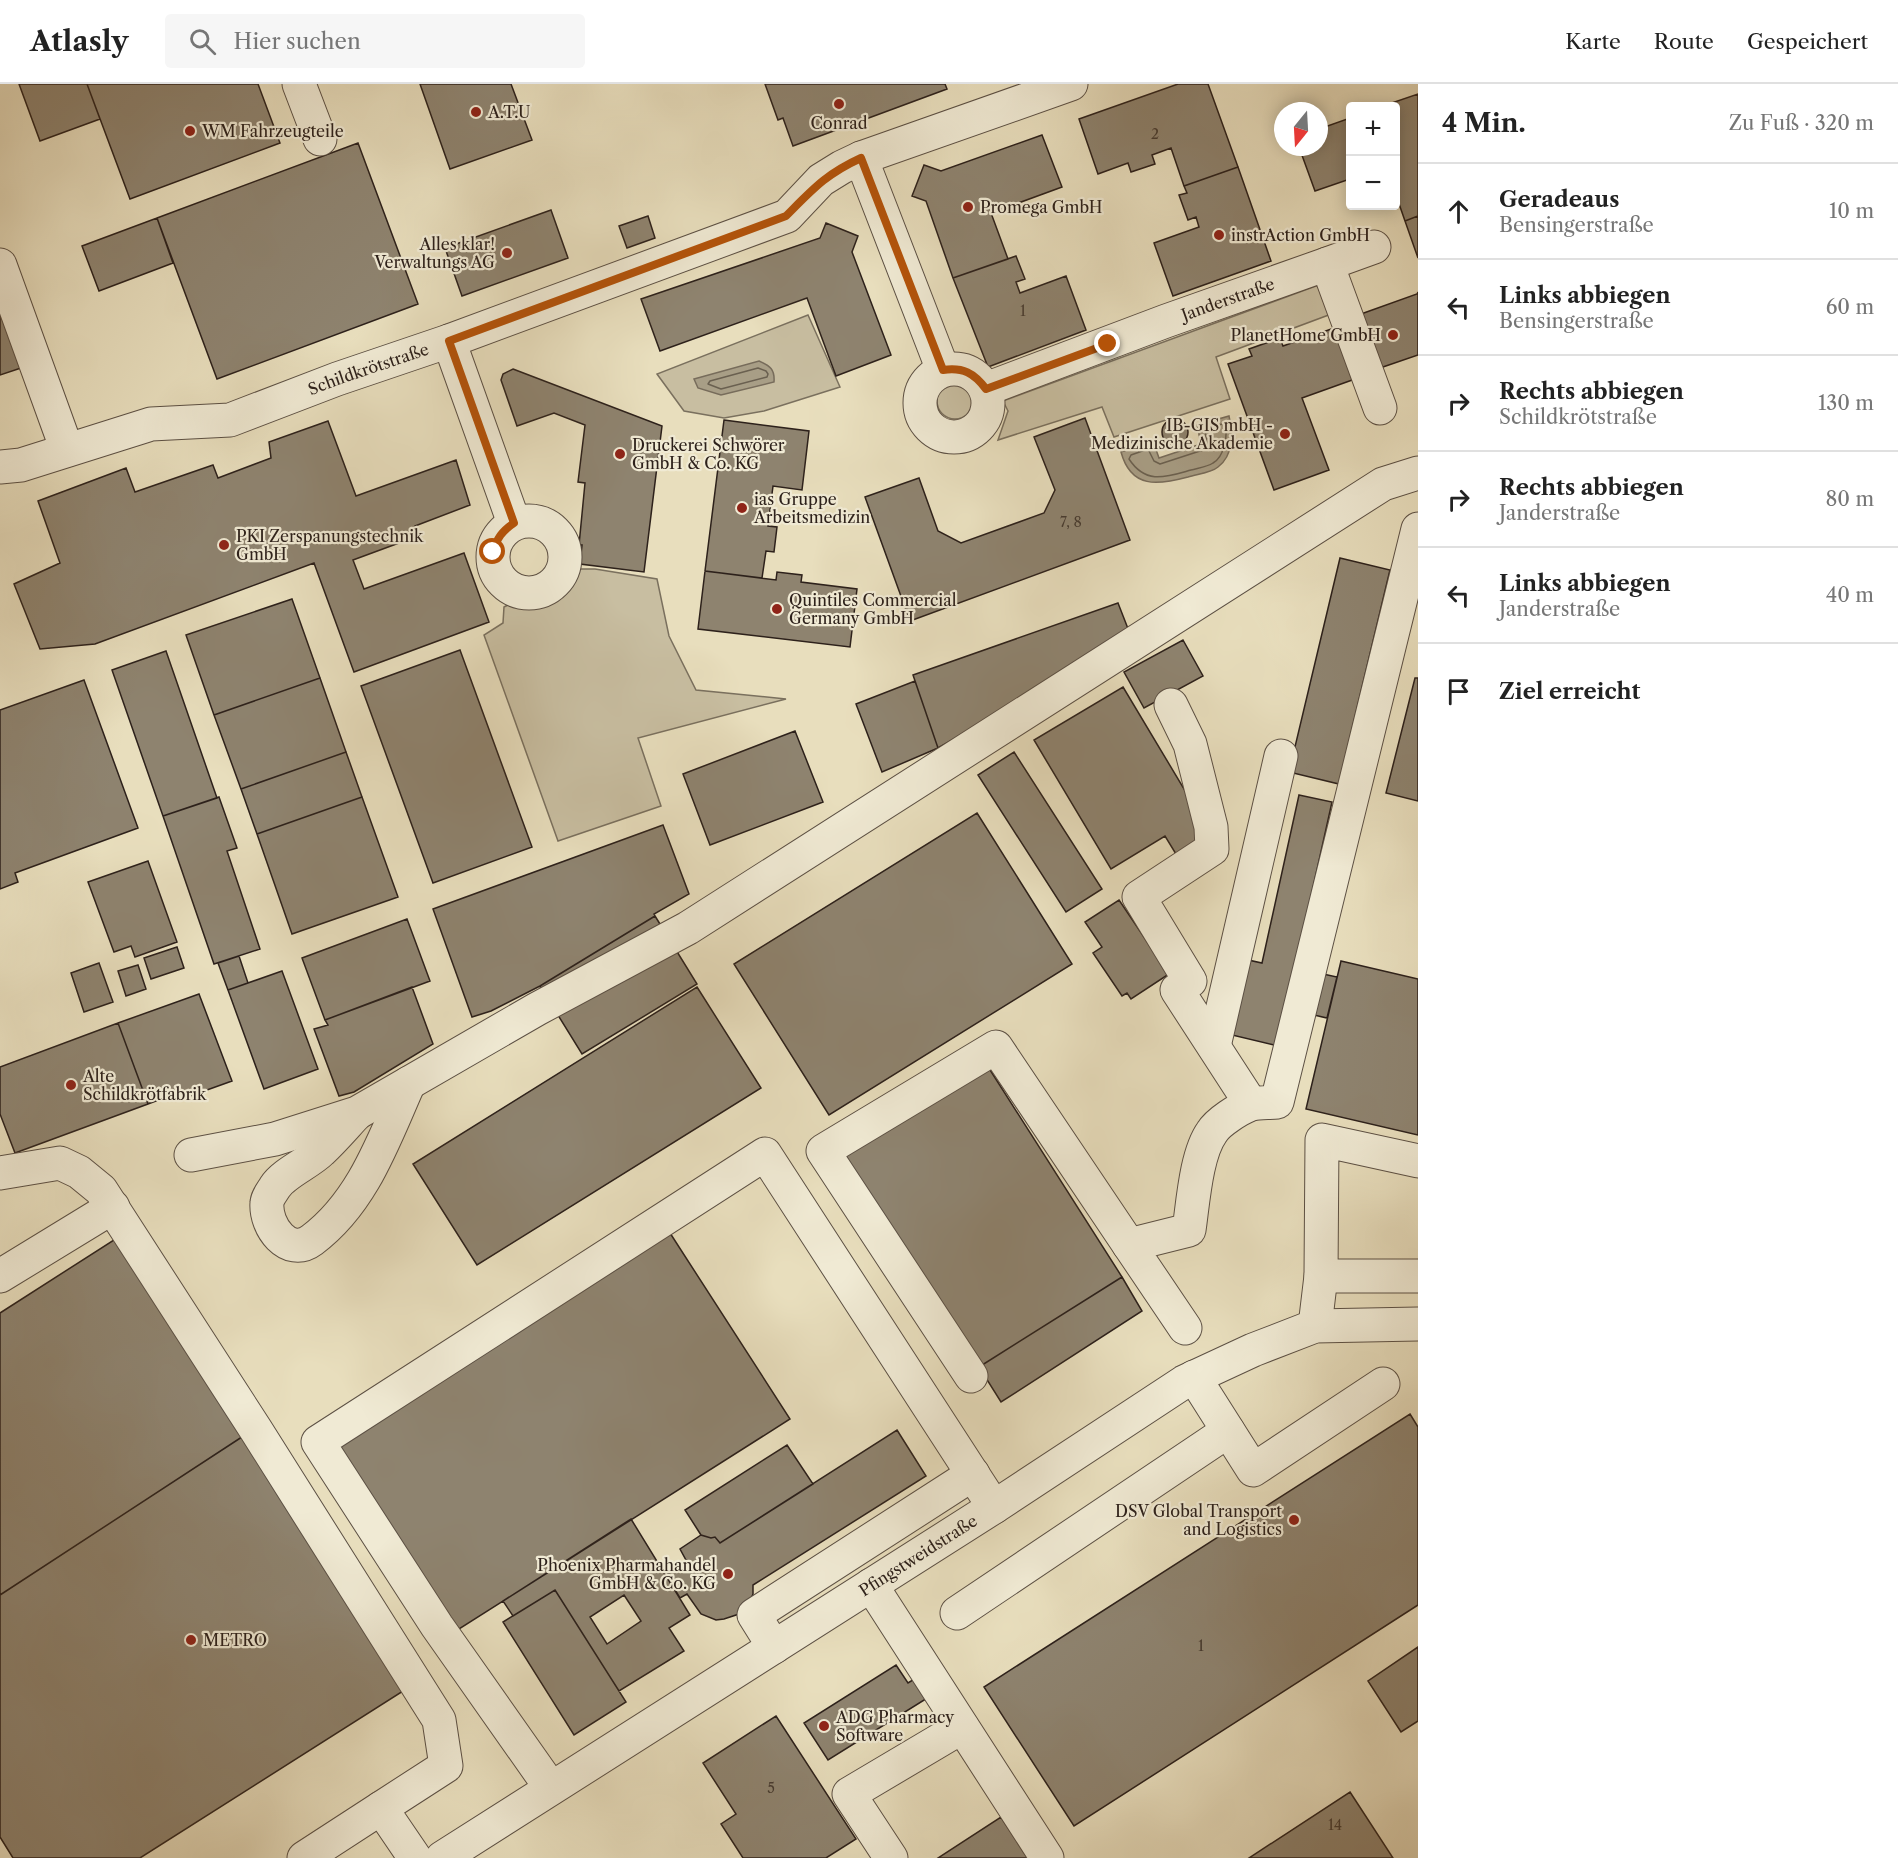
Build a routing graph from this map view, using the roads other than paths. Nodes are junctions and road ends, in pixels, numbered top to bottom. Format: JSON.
{"nodes":[{"id":1,"x":299,"y":84,"type":"edge"},
{"id":2,"x":1071,"y":84,"type":"edge"},
{"id":3,"x":1038,"y":90,"type":"edge"},
{"id":4,"x":320,"y":139,"type":"dead end"},
{"id":5,"x":861,"y":158,"type":"junction"},
{"id":6,"x":1374,"y":247,"type":"dead end"},
{"id":7,"x":1327,"y":264,"type":"junction"},
{"id":8,"x":0,"y":265,"type":"edge"},
{"id":9,"x":449,"y":341,"type":"junction"},
{"id":10,"x":943,"y":370,"type":"junction"},
{"id":11,"x":986,"y":389,"type":"junction"},
{"id":12,"x":1380,"y":408,"type":"dead end"},
{"id":13,"x":68,"y":450,"type":"junction"},
{"id":14,"x":0,"y":467,"type":"edge"},
{"id":15,"x":1418,"y":473,"type":"edge"},
{"id":16,"x":514,"y":523,"type":"dead end"},
{"id":17,"x":1418,"y":529,"type":"edge"},
{"id":18,"x":1171,"y":705,"type":"dead end"},
{"id":19,"x":1281,"y":756,"type":"dead end"},
{"id":20,"x":1212,"y":849,"type":"junction"},
{"id":21,"x":1257,"y":862,"type":"junction"},
{"id":22,"x":1214,"y":1046,"type":"junction"},
{"id":23,"x":409,"y":1083,"type":"junction"},
{"id":24,"x":1251,"y":1104,"type":"junction"},
{"id":25,"x":357,"y":1113,"type":"junction"},
{"id":26,"x":191,"y":1155,"type":"dead end"},
{"id":27,"x":1418,"y":1161,"type":"edge"},
{"id":28,"x":0,"y":1173,"type":"edge"},
{"id":29,"x":113,"y":1207,"type":"junction"},
{"id":30,"x":1130,"y":1245,"type":"junction"},
{"id":31,"x":0,"y":1276,"type":"edge"},
{"id":32,"x":1321,"y":1276,"type":"junction"},
{"id":33,"x":1418,"y":1276,"type":"edge"},
{"id":34,"x":1418,"y":1324,"type":"edge"},
{"id":35,"x":1323,"y":1325,"type":"junction"},
{"id":36,"x":1185,"y":1328,"type":"dead end"},
{"id":37,"x":972,"y":1376,"type":"dead end"},
{"id":38,"x":1194,"y":1377,"type":"junction"},
{"id":39,"x":1383,"y":1384,"type":"dead end"},
{"id":40,"x":1228,"y":1431,"type":"junction"},
{"id":41,"x":973,"y":1474,"type":"junction"},
{"id":42,"x":994,"y":1507,"type":"junction"},
{"id":43,"x":871,"y":1585,"type":"junction"},
{"id":44,"x":957,"y":1613,"type":"dead end"},
{"id":45,"x":774,"y":1647,"type":"junction"},
{"id":46,"x":962,"y":1727,"type":"junction"},
{"id":47,"x":551,"y":1788,"type":"junction"},
{"id":48,"x":381,"y":1808,"type":"junction"},
{"id":49,"x":304,"y":1858,"type":"edge"},
{"id":50,"x":415,"y":1858,"type":"edge"},
{"id":51,"x":442,"y":1858,"type":"edge"},
{"id":52,"x":891,"y":1858,"type":"edge"},
{"id":53,"x":1047,"y":1858,"type":"edge"}],
"edges":[{"from":1,"to":4,"type":"street"},
{"from":2,"to":3,"type":"street","name":"Schildkrötstraße"},
{"from":3,"to":5,"type":"street","name":"Schildkrötstraße"},
{"from":5,"to":9,"type":"street","name":"Schildkrötstraße"},
{"from":5,"to":10,"type":"street"},
{"from":6,"to":7,"type":"street","name":"Janderstraße"},
{"from":7,"to":11,"type":"street","name":"Janderstraße"},
{"from":7,"to":12,"type":"street"},
{"from":8,"to":13,"type":"street"},
{"from":9,"to":13,"type":"street","name":"Schildkrötstraße"},
{"from":9,"to":16,"type":"street"},
{"from":10,"to":11,"type":"street"},
{"from":10,"to":11,"type":"street"},
{"from":13,"to":14,"type":"street","name":"Schildkrötstraße"},
{"from":15,"to":23,"type":"street"},
{"from":17,"to":24,"type":"street"},
{"from":18,"to":20,"type":"street"},
{"from":19,"to":21,"type":"street"},
{"from":20,"to":21,"type":"street"},
{"from":20,"to":22,"type":"street"},
{"from":21,"to":22,"type":"street"},
{"from":22,"to":24,"type":"street"},
{"from":23,"to":25,"type":"street"},
{"from":23,"to":25,"type":"street"},
{"from":24,"to":30,"type":"street"},
{"from":25,"to":26,"type":"street"},
{"from":27,"to":32,"type":"street"},
{"from":28,"to":29,"type":"street"},
{"from":29,"to":31,"type":"street"},
{"from":29,"to":48,"type":"street"},
{"from":30,"to":36,"type":"street"},
{"from":30,"to":37,"type":"street"},
{"from":32,"to":33,"type":"street"},
{"from":32,"to":35,"type":"street"},
{"from":34,"to":35,"type":"street","name":"Pfingstweidstraße"},
{"from":35,"to":38,"type":"street","name":"Pfingstweidstraße"},
{"from":38,"to":40,"type":"street"},
{"from":38,"to":42,"type":"street","name":"Pfingstweidstraße"},
{"from":39,"to":40,"type":"street"},
{"from":40,"to":44,"type":"street"},
{"from":41,"to":42,"type":"street"},
{"from":41,"to":45,"type":"street"},
{"from":41,"to":47,"type":"street"},
{"from":42,"to":43,"type":"street","name":"Pfingstweidstraße"},
{"from":43,"to":45,"type":"street","name":"Pfingstweidstraße"},
{"from":43,"to":46,"type":"street"},
{"from":45,"to":47,"type":"street","name":"Pfingstweidstraße"},
{"from":46,"to":52,"type":"street"},
{"from":46,"to":53,"type":"street"},
{"from":47,"to":51,"type":"street","name":"Pfingstweidstraße"},
{"from":48,"to":49,"type":"street"},
{"from":48,"to":50,"type":"street"}]}
